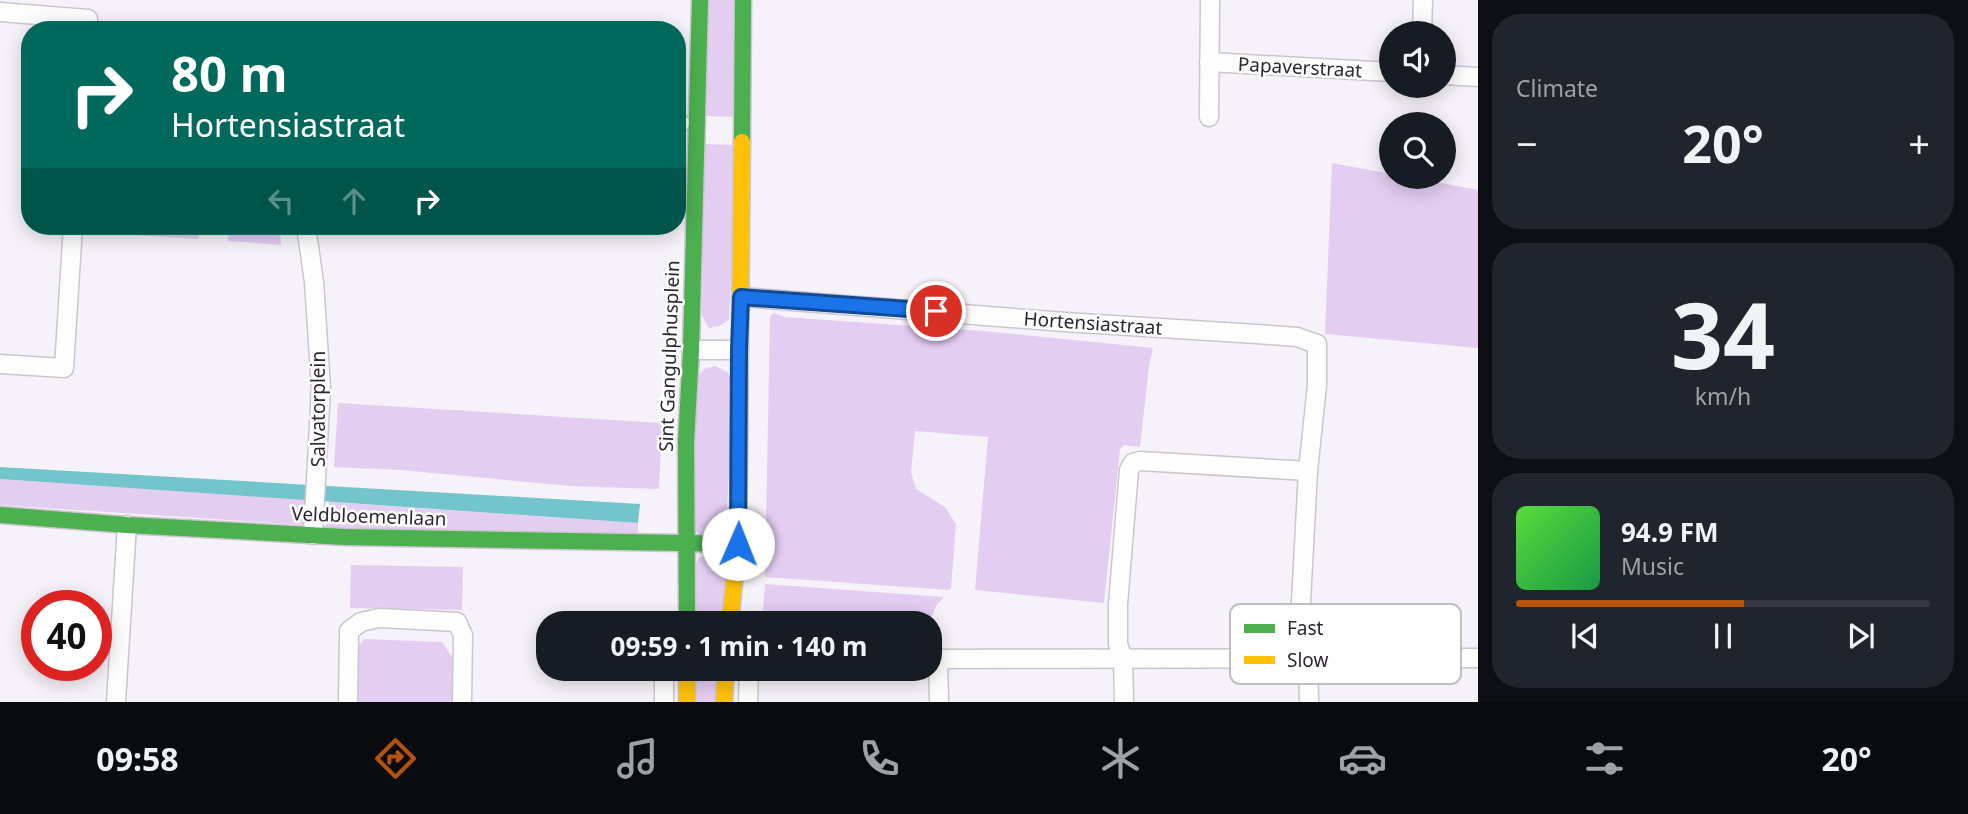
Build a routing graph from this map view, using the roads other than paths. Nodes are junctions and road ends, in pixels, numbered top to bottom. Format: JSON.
{"nodes":[{"id":1,"x":700,"y":0,"type":"edge"},
{"id":2,"x":743,"y":0,"type":"edge"},
{"id":3,"x":1210,"y":0,"type":"edge"},
{"id":4,"x":1423,"y":0,"type":"edge"},
{"id":5,"x":0,"y":12,"type":"edge"},
{"id":6,"x":88,"y":21,"type":"edge"},
{"id":7,"x":1422,"y":21,"type":"edge"},
{"id":8,"x":1209,"y":62,"type":"junction"},
{"id":9,"x":1379,"y":71,"type":"edge"},
{"id":10,"x":1456,"y":76,"type":"edge"},
{"id":11,"x":1478,"y":77,"type":"edge"},
{"id":12,"x":1209,"y":117,"type":"dead end"},
{"id":13,"x":72,"y":235,"type":"edge"},
{"id":14,"x":307,"y":235,"type":"edge"},
{"id":15,"x":741,"y":297,"type":"junction"},
{"id":16,"x":691,"y":350,"type":"junction"},
{"id":17,"x":739,"y":350,"type":"junction"},
{"id":18,"x":0,"y":364,"type":"edge"},
{"id":19,"x":1308,"y":471,"type":"junction"},
{"id":20,"x":0,"y":515,"type":"edge"},
{"id":21,"x":127,"y":525,"type":"junction"},
{"id":22,"x":313,"y":536,"type":"junction"},
{"id":23,"x":738,"y":544,"type":"junction"},
{"id":24,"x":687,"y":545,"type":"junction"},
{"id":25,"x":1304,"y":604,"type":"edge"},
{"id":26,"x":687,"y":611,"type":"edge"},
{"id":27,"x":731,"y":611,"type":"edge"},
{"id":28,"x":1123,"y":658,"type":"junction"},
{"id":29,"x":1230,"y":658,"type":"edge"},
{"id":30,"x":942,"y":659,"type":"edge"},
{"id":31,"x":664,"y":681,"type":"edge"},
{"id":32,"x":687,"y":681,"type":"edge"},
{"id":33,"x":725,"y":681,"type":"edge"},
{"id":34,"x":749,"y":681,"type":"edge"},
{"id":35,"x":937,"y":681,"type":"edge"},
{"id":36,"x":1307,"y":684,"type":"edge"},
{"id":37,"x":116,"y":702,"type":"edge"},
{"id":38,"x":348,"y":702,"type":"edge"},
{"id":39,"x":462,"y":702,"type":"edge"},
{"id":40,"x":664,"y":702,"type":"edge"},
{"id":41,"x":687,"y":702,"type":"edge"},
{"id":42,"x":724,"y":702,"type":"edge"},
{"id":43,"x":748,"y":702,"type":"edge"},
{"id":44,"x":939,"y":702,"type":"edge"},
{"id":45,"x":1124,"y":702,"type":"edge"},
{"id":46,"x":1309,"y":702,"type":"edge"}],
"edges":[{"from":1,"to":16,"type":"street","name":"Sint Gangulphusplein"},
{"from":2,"to":15,"type":"street"},
{"from":3,"to":8,"type":"street"},
{"from":4,"to":7,"type":"street"},
{"from":5,"to":6,"type":"street"},
{"from":8,"to":9,"type":"street","name":"Papaverstraat"},
{"from":8,"to":12,"type":"street"},
{"from":10,"to":11,"type":"street"},
{"from":13,"to":18,"type":"street"},
{"from":14,"to":22,"type":"street","name":"Salvatorplein"},
{"from":15,"to":17,"type":"street"},
{"from":15,"to":19,"type":"street","name":"Hortensiastraat"},
{"from":16,"to":17,"type":"street"},
{"from":16,"to":24,"type":"street","name":"Sint Gangulphusplein"},
{"from":17,"to":23,"type":"street"},
{"from":19,"to":25,"type":"street"},
{"from":19,"to":28,"type":"street"},
{"from":20,"to":21,"type":"street","name":"Veldbloemenlaan"},
{"from":21,"to":22,"type":"street","name":"Veldbloemenlaan"},
{"from":21,"to":37,"type":"street"},
{"from":22,"to":24,"type":"street","name":"Veldbloemenlaan"},
{"from":23,"to":24,"type":"street","name":"Veldbloemenlaan"},
{"from":23,"to":27,"type":"street"},
{"from":24,"to":26,"type":"street","name":"Sint Gangulphusplein"},
{"from":28,"to":29,"type":"street"},
{"from":28,"to":30,"type":"street"},
{"from":28,"to":45,"type":"street"},
{"from":31,"to":40,"type":"street"},
{"from":32,"to":41,"type":"street"},
{"from":33,"to":42,"type":"street"},
{"from":34,"to":43,"type":"street"},
{"from":35,"to":44,"type":"street"},
{"from":36,"to":46,"type":"street"},
{"from":38,"to":39,"type":"street"}]}
